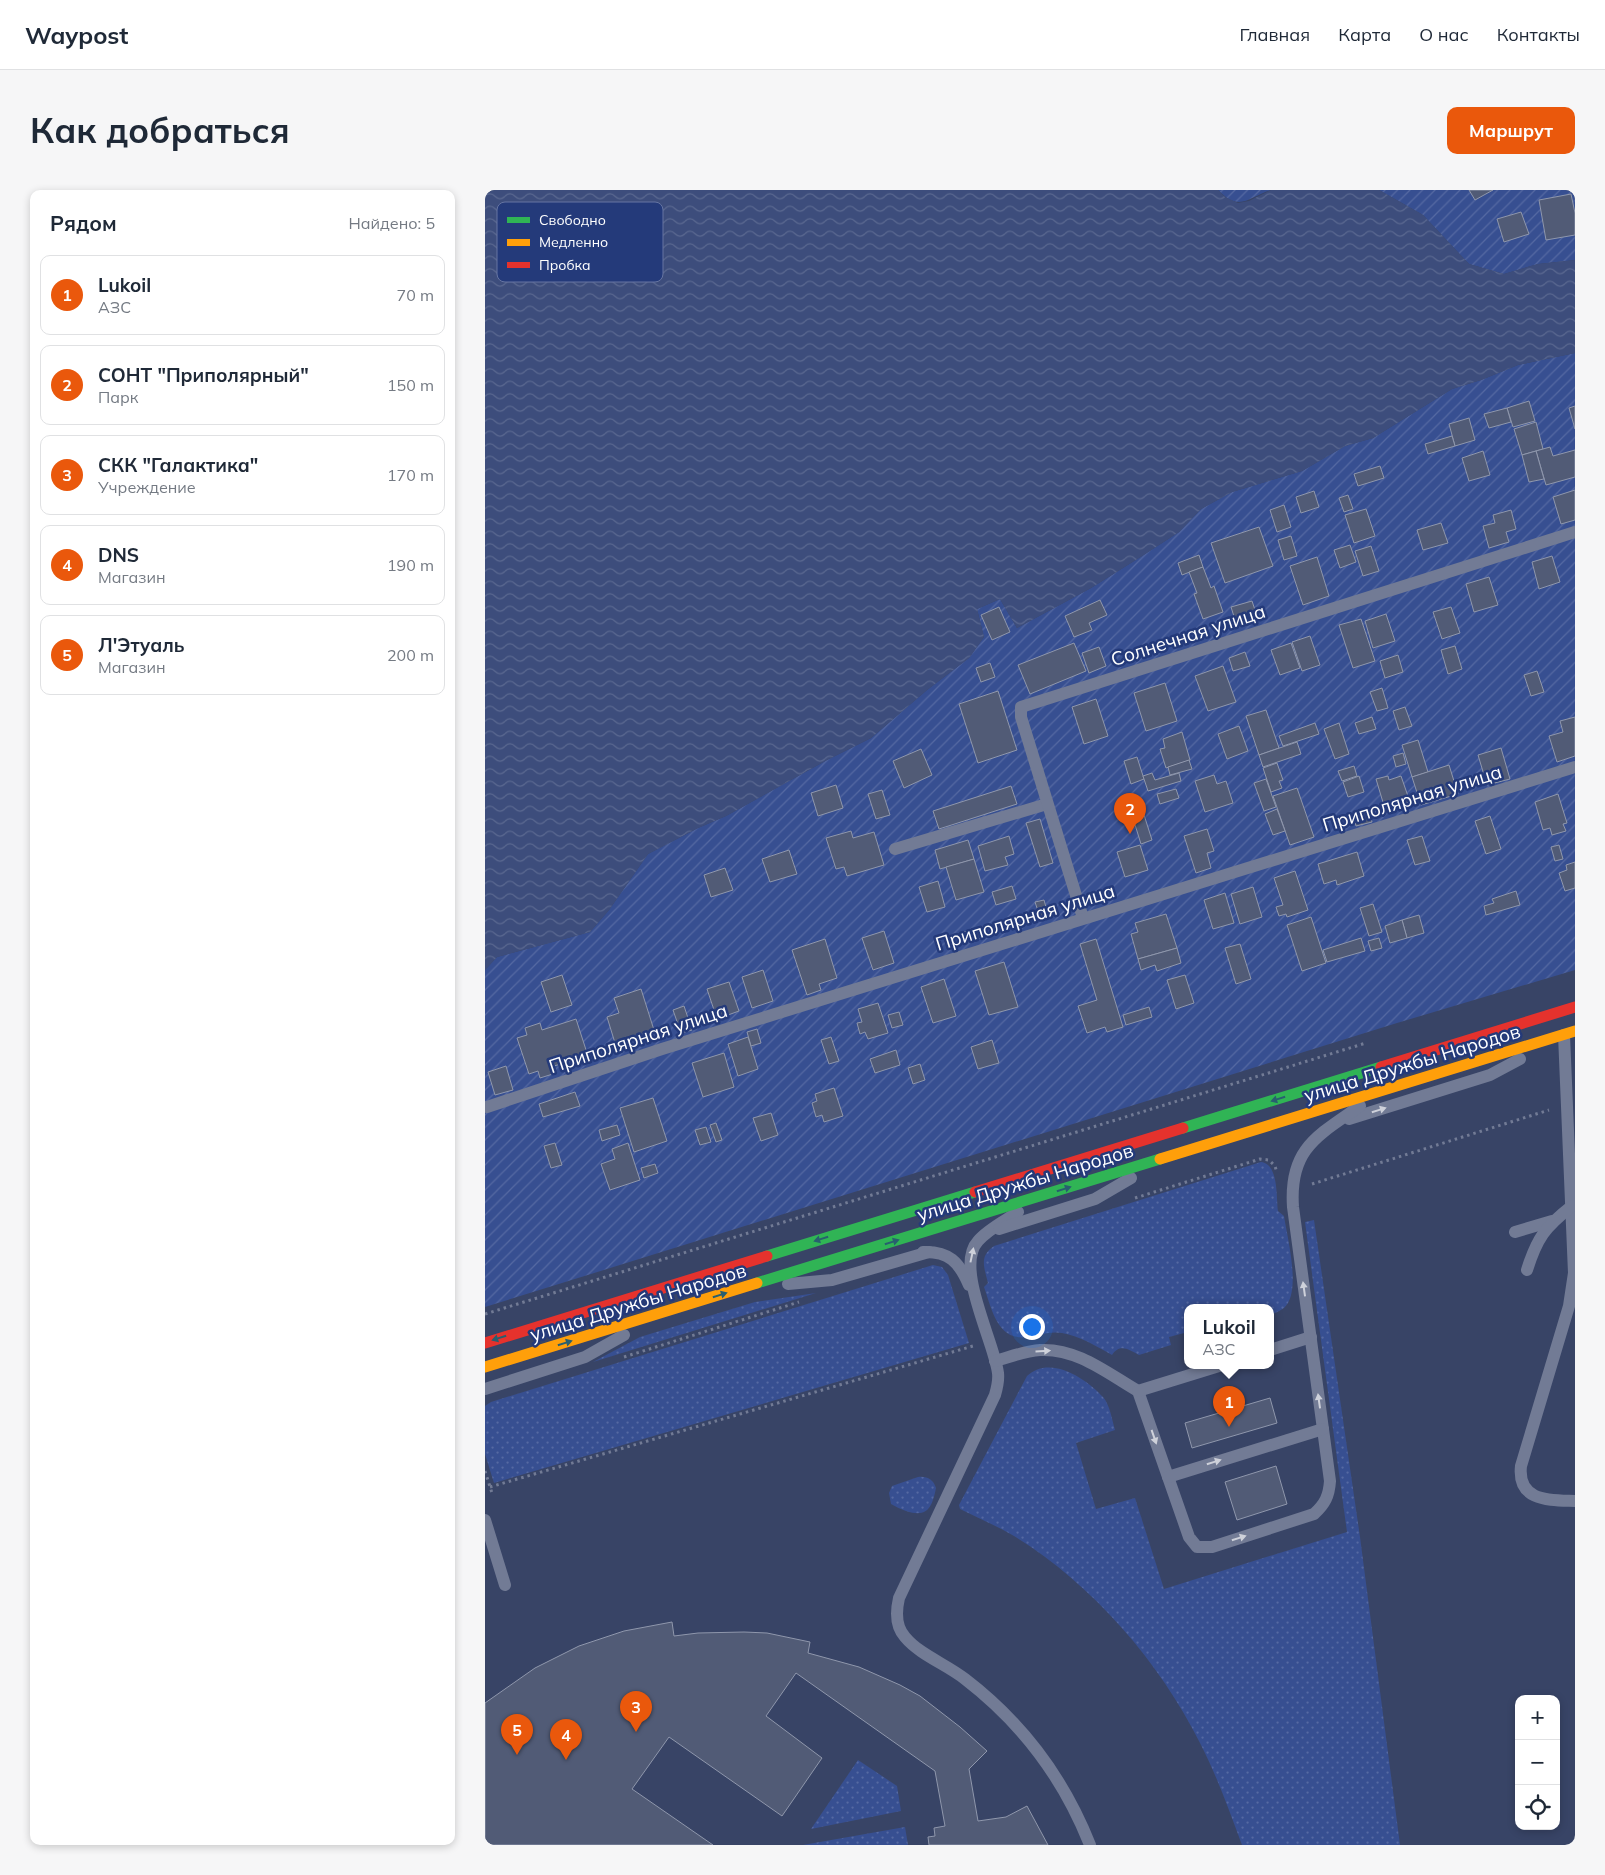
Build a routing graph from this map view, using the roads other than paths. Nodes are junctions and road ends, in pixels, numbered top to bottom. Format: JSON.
{"nodes":[{"id":1,"x":1575,"y":532,"type":"edge"},
{"id":2,"x":1575,"y":767,"type":"edge"},
{"id":3,"x":1047,"y":804,"type":"junction"},
{"id":4,"x":895,"y":849,"type":"dead end"},
{"id":5,"x":1083,"y":918,"type":"junction"},
{"id":6,"x":1575,"y":1007,"type":"edge"},
{"id":7,"x":1570,"y":1033,"type":"edge"},
{"id":8,"x":1383,"y":1090,"type":"junction"},
{"id":9,"x":487,"y":1107,"type":"dead end"},
{"id":10,"x":1333,"y":1125,"type":"junction"},
{"id":11,"x":1163,"y":1158,"type":"junction"},
{"id":12,"x":1041,"y":1196,"type":"junction"},
{"id":13,"x":1571,"y":1206,"type":"junction"},
{"id":14,"x":1552,"y":1221,"type":"junction"},
{"id":15,"x":1515,"y":1232,"type":"dead end"},
{"id":16,"x":983,"y":1236,"type":"junction"},
{"id":17,"x":929,"y":1252,"type":"junction"},
{"id":18,"x":843,"y":1257,"type":"junction"},
{"id":19,"x":1527,"y":1270,"type":"dead end"},
{"id":20,"x":738,"y":1289,"type":"junction"},
{"id":21,"x":979,"y":1310,"type":"junction"},
{"id":22,"x":665,"y":1312,"type":"junction"},
{"id":23,"x":1311,"y":1337,"type":"junction"},
{"id":24,"x":485,"y":1343,"type":"edge"},
{"id":25,"x":547,"y":1348,"type":"junction"},
{"id":26,"x":1274,"y":1349,"type":"edge"},
{"id":27,"x":995,"y":1361,"type":"junction"},
{"id":28,"x":485,"y":1367,"type":"edge"},
{"id":29,"x":1209,"y":1369,"type":"edge"},
{"id":30,"x":485,"y":1388,"type":"edge"},
{"id":31,"x":1138,"y":1391,"type":"junction"},
{"id":32,"x":1323,"y":1429,"type":"junction"},
{"id":33,"x":1167,"y":1477,"type":"junction"},
{"id":34,"x":1575,"y":1502,"type":"edge"},
{"id":35,"x":485,"y":1520,"type":"edge"},
{"id":36,"x":505,"y":1585,"type":"dead end"},
{"id":37,"x":1090,"y":1845,"type":"edge"}],
"edges":[{"from":1,"to":3,"type":"lane","name":"Солнечная улица"},
{"from":2,"to":5,"type":"lane","name":"Приполярная улица"},
{"from":3,"to":4,"type":"lane"},
{"from":3,"to":5,"type":"lane","name":"Солнечная улица"},
{"from":5,"to":9,"type":"lane","name":"Приполярная улица"},
{"from":6,"to":24,"type":"main road","name":"улица Дружбы Народов","one_way":true},
{"from":7,"to":8,"type":"main road","name":"улица Дружбы Народов"},
{"from":10,"to":7,"type":"lane","one_way":true},
{"from":7,"to":13,"type":"lane"},
{"from":8,"to":10,"type":"lane"},
{"from":8,"to":11,"type":"main road","name":"улица Дружбы Народов"},
{"from":23,"to":10,"type":"lane","one_way":true},
{"from":12,"to":11,"type":"main road","name":"улица Дружбы Народов","one_way":true},
{"from":11,"to":16,"type":"lane"},
{"from":12,"to":16,"type":"lane"},
{"from":18,"to":12,"type":"main road","name":"улица Дружбы Народов","one_way":true},
{"from":13,"to":14,"type":"lane"},
{"from":13,"to":34,"type":"lane"},
{"from":14,"to":15,"type":"lane"},
{"from":14,"to":19,"type":"lane"},
{"from":21,"to":16,"type":"lane","one_way":true},
{"from":17,"to":18,"type":"lane"},
{"from":17,"to":20,"type":"lane"},
{"from":17,"to":21,"type":"lane"},
{"from":18,"to":20,"type":"main road","name":"улица Дружбы Народов"},
{"from":22,"to":20,"type":"main road","name":"улица Дружбы Народов","one_way":true},
{"from":21,"to":27,"type":"lane"},
{"from":25,"to":22,"type":"main road","name":"улица Дружбы Народов","one_way":true},
{"from":22,"to":30,"type":"lane"},
{"from":23,"to":26,"type":"lane"},
{"from":32,"to":23,"type":"lane","one_way":true},
{"from":25,"to":28,"type":"main road","name":"улица Дружбы Народов"},
{"from":25,"to":30,"type":"lane"},
{"from":27,"to":31,"type":"lane","one_way":true},
{"from":27,"to":37,"type":"lane"},
{"from":29,"to":31,"type":"lane"},
{"from":31,"to":33,"type":"lane","one_way":true},
{"from":33,"to":32,"type":"lane","one_way":true},
{"from":33,"to":32,"type":"lane","one_way":true},
{"from":35,"to":36,"type":"lane"}]}
